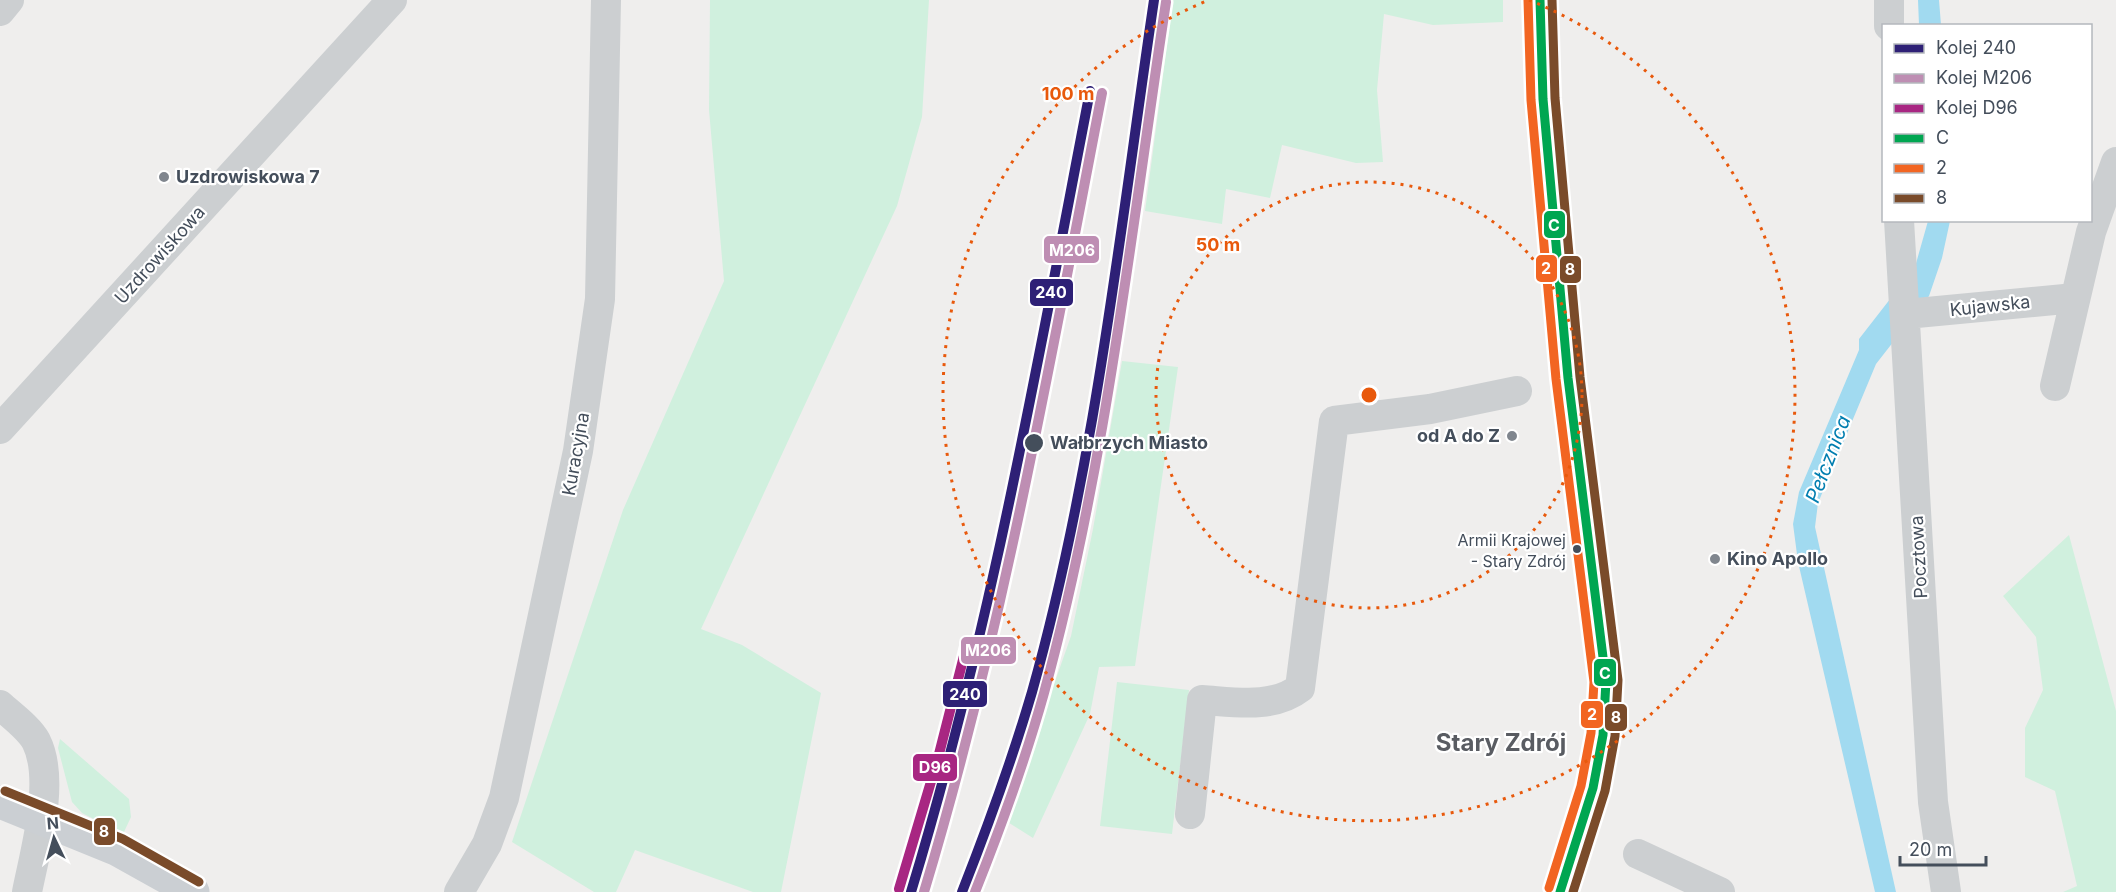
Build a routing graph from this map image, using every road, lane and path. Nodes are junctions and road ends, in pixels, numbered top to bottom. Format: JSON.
{"nodes":[{"id":1,"x":9,"y":0,"type":"edge"},
{"id":2,"x":392,"y":0,"type":"edge"},
{"id":3,"x":606,"y":0,"type":"edge"},
{"id":4,"x":1540,"y":0,"type":"edge"},
{"id":5,"x":1889,"y":0,"type":"edge"},
{"id":6,"x":0,"y":11,"type":"edge"},
{"id":7,"x":1889,"y":24,"type":"edge"},
{"id":8,"x":2116,"y":162,"type":"edge"},
{"id":9,"x":1899,"y":222,"type":"edge"},
{"id":10,"x":2075,"y":298,"type":"junction"},
{"id":11,"x":1916,"y":322,"type":"junction"},
{"id":12,"x":2055,"y":386,"type":"dead end"},
{"id":13,"x":1517,"y":391,"type":"dead end"},
{"id":14,"x":0,"y":429,"type":"edge"},
{"id":15,"x":0,"y":705,"type":"edge"},
{"id":16,"x":0,"y":802,"type":"edge"},
{"id":17,"x":1190,"y":814,"type":"dead end"},
{"id":18,"x":41,"y":818,"type":"junction"},
{"id":19,"x":1638,"y":854,"type":"dead end"},
{"id":20,"x":27,"y":892,"type":"edge"},
{"id":21,"x":193,"y":892,"type":"edge"},
{"id":22,"x":459,"y":892,"type":"edge"},
{"id":23,"x":1560,"y":892,"type":"edge"},
{"id":24,"x":1720,"y":892,"type":"edge"},
{"id":25,"x":1946,"y":892,"type":"edge"}],
"edges":[{"from":1,"to":6,"type":"street"},
{"from":2,"to":14,"type":"street","name":"Uzdrowiskowa"},
{"from":3,"to":22,"type":"street","name":"Kuracyjna"},
{"from":4,"to":23,"type":"main road"},
{"from":5,"to":7,"type":"street"},
{"from":8,"to":10,"type":"street"},
{"from":9,"to":11,"type":"street","name":"Pocztowa"},
{"from":10,"to":11,"type":"street","name":"Kujawska"},
{"from":10,"to":12,"type":"street"},
{"from":11,"to":25,"type":"street","name":"Pocztowa"},
{"from":13,"to":17,"type":"street"},
{"from":15,"to":18,"type":"street"},
{"from":16,"to":18,"type":"main road"},
{"from":18,"to":20,"type":"street"},
{"from":18,"to":21,"type":"main road"},
{"from":19,"to":24,"type":"street"}]}
